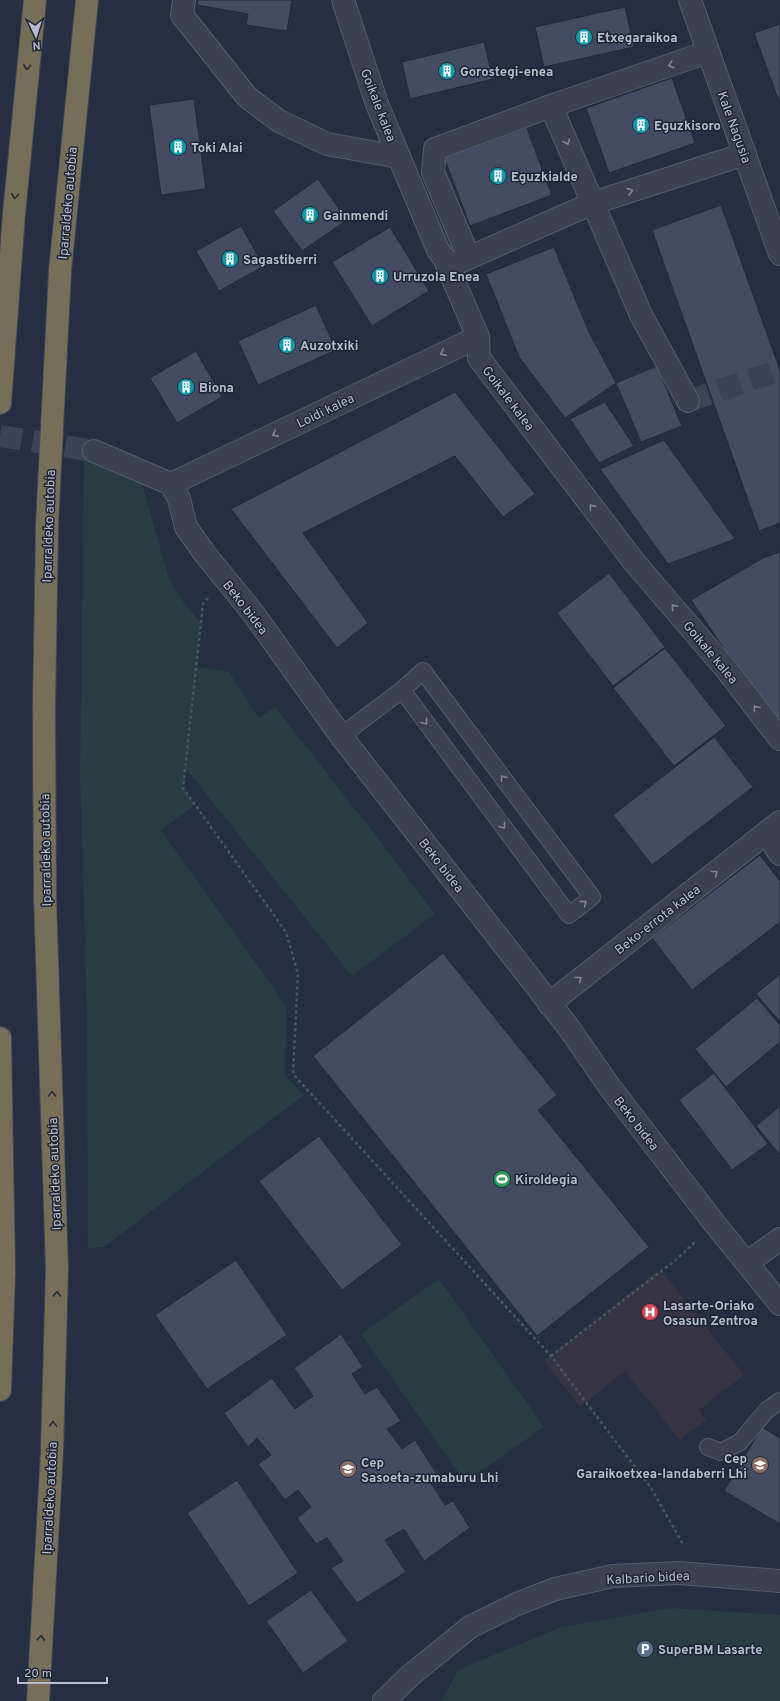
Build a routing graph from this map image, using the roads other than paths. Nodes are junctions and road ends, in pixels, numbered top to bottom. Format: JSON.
{"nodes":[{"id":1,"x":34,"y":0,"type":"edge"},
{"id":2,"x":87,"y":0,"type":"edge"},
{"id":3,"x":184,"y":0,"type":"edge"},
{"id":4,"x":343,"y":0,"type":"edge"},
{"id":5,"x":690,"y":0,"type":"edge"},
{"id":6,"x":708,"y":52,"type":"junction"},
{"id":7,"x":551,"y":106,"type":"junction"},
{"id":8,"x":745,"y":154,"type":"junction"},
{"id":9,"x":399,"y":157,"type":"junction"},
{"id":10,"x":593,"y":203,"type":"junction"},
{"id":11,"x":780,"y":254,"type":"edge"},
{"id":12,"x":469,"y":258,"type":"junction"},
{"id":13,"x":448,"y":267,"type":"junction"},
{"id":14,"x":478,"y":337,"type":"junction"},
{"id":15,"x":688,"y":401,"type":"dead end"},
{"id":16,"x":0,"y":403,"type":"edge"},
{"id":17,"x":94,"y":450,"type":"tunnel mouth"},
{"id":18,"x":171,"y":484,"type":"junction"},
{"id":19,"x":402,"y":690,"type":"junction"},
{"id":20,"x":341,"y":736,"type":"junction"},
{"id":21,"x":780,"y":739,"type":"edge"},
{"id":22,"x":773,"y":828,"type":"edge"},
{"id":23,"x":780,"y":854,"type":"edge"},
{"id":24,"x":549,"y":1004,"type":"junction"},
{"id":25,"x":0,"y":1038,"type":"edge"},
{"id":26,"x":780,"y":1239,"type":"edge"},
{"id":27,"x":747,"y":1263,"type":"junction"},
{"id":28,"x":780,"y":1304,"type":"edge"},
{"id":29,"x":0,"y":1390,"type":"edge"},
{"id":30,"x":780,"y":1400,"type":"edge"},
{"id":31,"x":708,"y":1447,"type":"dead end"},
{"id":32,"x":780,"y":1581,"type":"edge"},
{"id":33,"x":38,"y":1701,"type":"edge"},
{"id":34,"x":384,"y":1701,"type":"edge"}],
"edges":[{"from":1,"to":16,"type":"highway","one_way":true},
{"from":33,"to":2,"type":"highway","name":"Iparraldeko autobia","one_way":true},
{"from":3,"to":9,"type":"street"},
{"from":4,"to":9,"type":"street","name":"Goikale kalea"},
{"from":5,"to":6,"type":"street","name":"Kale Nagusia"},
{"from":6,"to":7,"type":"street","one_way":true},
{"from":6,"to":8,"type":"street","name":"Kale Nagusia"},
{"from":7,"to":10,"type":"street","one_way":true},
{"from":7,"to":12,"type":"street"},
{"from":10,"to":8,"type":"street","one_way":true},
{"from":8,"to":11,"type":"street","name":"Kale Nagusia"},
{"from":9,"to":13,"type":"street","name":"Goikale kalea"},
{"from":10,"to":12,"type":"street"},
{"from":10,"to":15,"type":"street"},
{"from":12,"to":13,"type":"street"},
{"from":13,"to":14,"type":"street","name":"Goikale kalea"},
{"from":14,"to":18,"type":"street","name":"Loidi kalea","one_way":true},
{"from":21,"to":14,"type":"street","name":"Goikale kalea","one_way":true},
{"from":17,"to":18,"type":"street"},
{"from":18,"to":20,"type":"street","name":"Beko bidea"},
{"from":19,"to":19,"type":"lane","one_way":true},
{"from":19,"to":20,"type":"lane"},
{"from":20,"to":24,"type":"street","name":"Beko bidea"},
{"from":22,"to":23,"type":"street","name":"Beko-errota kalea"},
{"from":24,"to":22,"type":"street","name":"Beko-errota kalea","one_way":true},
{"from":24,"to":27,"type":"street","name":"Beko bidea"},
{"from":25,"to":29,"type":"highway"},
{"from":26,"to":27,"type":"street"},
{"from":27,"to":28,"type":"street","name":"Beko bidea"},
{"from":30,"to":31,"type":"lane"},
{"from":32,"to":34,"type":"street","name":"Kalbario bidea"}]}
